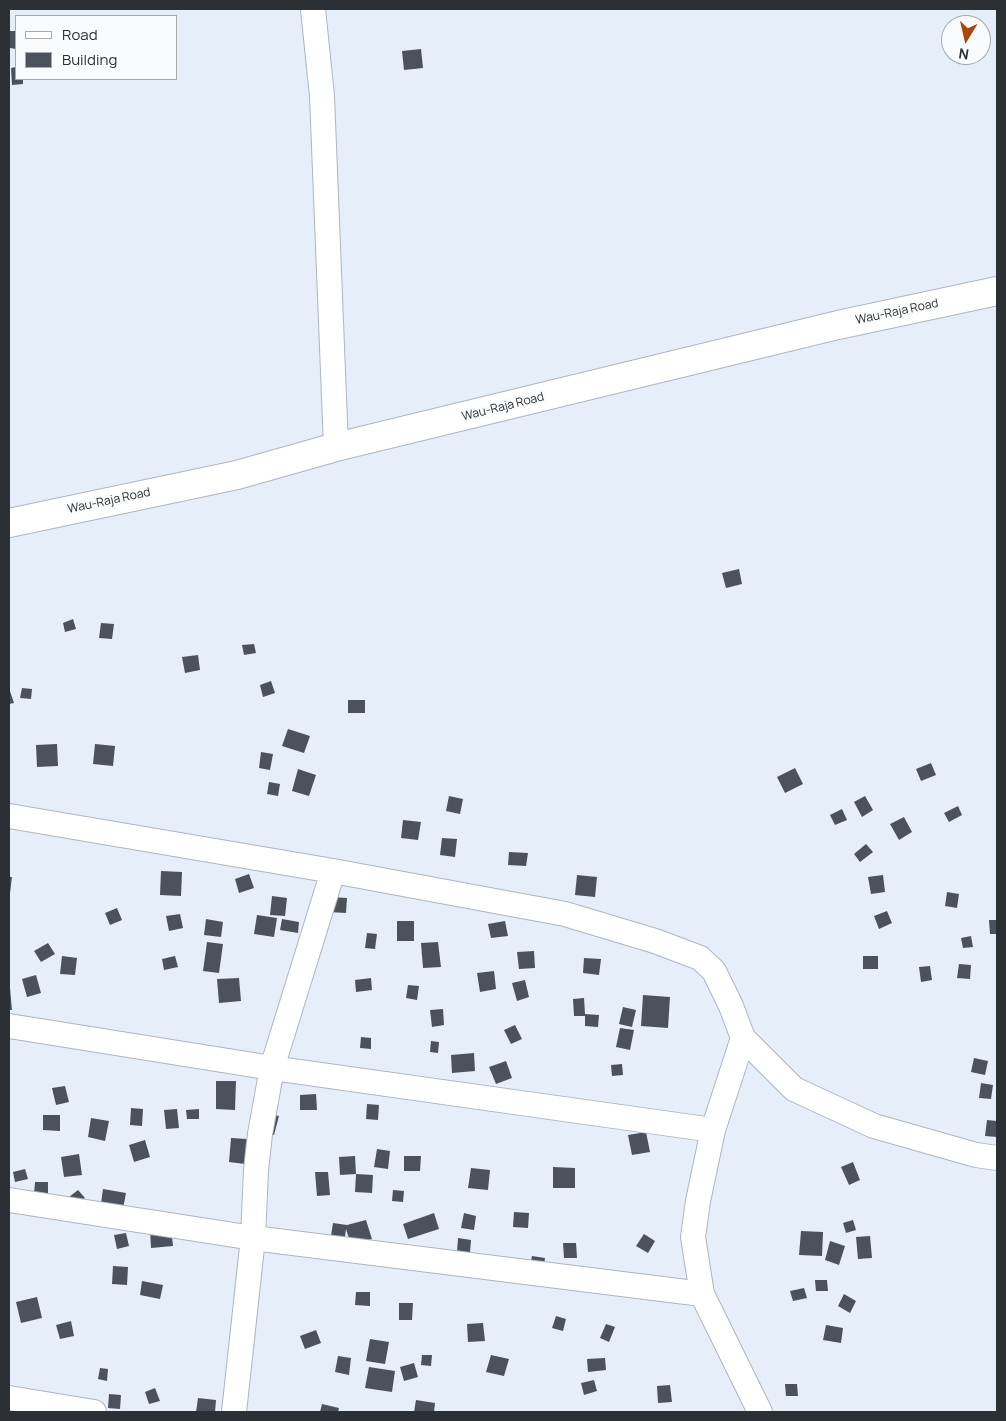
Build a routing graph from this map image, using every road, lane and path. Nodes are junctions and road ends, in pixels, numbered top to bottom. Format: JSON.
{"nodes":[{"id":1,"x":313,"y":9,"type":"edge"},
{"id":2,"x":997,"y":291,"type":"edge"},
{"id":3,"x":336,"y":447,"type":"junction"},
{"id":4,"x":9,"y":523,"type":"edge"},
{"id":5,"x":9,"y":816,"type":"edge"},
{"id":6,"x":334,"y":871,"type":"junction"},
{"id":7,"x":9,"y":1026,"type":"edge"},
{"id":8,"x":743,"y":1038,"type":"junction"},
{"id":9,"x":272,"y":1068,"type":"junction"},
{"id":10,"x":713,"y":1130,"type":"junction"},
{"id":11,"x":997,"y":1158,"type":"edge"},
{"id":12,"x":9,"y":1200,"type":"edge"},
{"id":13,"x":253,"y":1238,"type":"junction"},
{"id":14,"x":702,"y":1294,"type":"junction"},
{"id":15,"x":9,"y":1398,"type":"edge"},
{"id":16,"x":94,"y":1412,"type":"edge"},
{"id":17,"x":234,"y":1412,"type":"edge"},
{"id":18,"x":760,"y":1412,"type":"edge"}],
"edges":[{"from":1,"to":3,"type":"street"},
{"from":2,"to":3,"type":"main road","name":"Wau-Raja Road"},
{"from":3,"to":4,"type":"main road","name":"Wau-Raja Road"},
{"from":5,"to":6,"type":"street"},
{"from":6,"to":8,"type":"street"},
{"from":6,"to":9,"type":"street"},
{"from":7,"to":9,"type":"street"},
{"from":8,"to":10,"type":"street"},
{"from":8,"to":11,"type":"street"},
{"from":9,"to":10,"type":"street"},
{"from":9,"to":13,"type":"street"},
{"from":10,"to":14,"type":"street"},
{"from":12,"to":13,"type":"street"},
{"from":13,"to":14,"type":"street"},
{"from":13,"to":17,"type":"street"},
{"from":14,"to":18,"type":"street"},
{"from":15,"to":16,"type":"street"}]}
